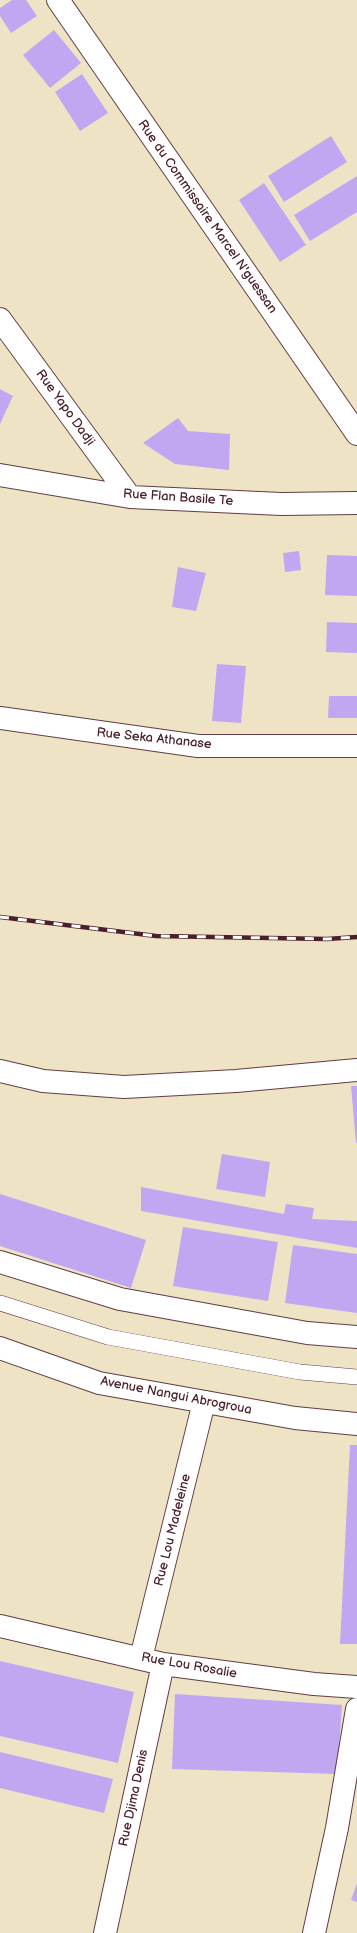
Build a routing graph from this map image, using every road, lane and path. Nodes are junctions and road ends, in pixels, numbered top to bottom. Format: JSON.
{"nodes":[{"id":1,"x":58,"y":0,"type":"edge"},
{"id":2,"x":0,"y":319,"type":"edge"},
{"id":3,"x":357,"y":434,"type":"edge"},
{"id":4,"x":0,"y":475,"type":"edge"},
{"id":5,"x":130,"y":497,"type":"junction"},
{"id":6,"x":357,"y":503,"type":"edge"},
{"id":7,"x":0,"y":718,"type":"edge"},
{"id":8,"x":357,"y":746,"type":"edge"},
{"id":9,"x":357,"y":1070,"type":"edge"},
{"id":10,"x":0,"y":1071,"type":"edge"},
{"id":11,"x":0,"y":1262,"type":"edge"},
{"id":12,"x":0,"y":1303,"type":"edge"},
{"id":13,"x":357,"y":1337,"type":"edge"},
{"id":14,"x":0,"y":1348,"type":"edge"},
{"id":15,"x":357,"y":1377,"type":"edge"},
{"id":16,"x":204,"y":1402,"type":"junction"},
{"id":17,"x":357,"y":1424,"type":"edge"},
{"id":18,"x":0,"y":1626,"type":"edge"},
{"id":19,"x":141,"y":1658,"type":"junction"},
{"id":20,"x":163,"y":1664,"type":"junction"},
{"id":21,"x":357,"y":1687,"type":"edge"},
{"id":22,"x":357,"y":1708,"type":"edge"},
{"id":23,"x":105,"y":1933,"type":"edge"},
{"id":24,"x":314,"y":1933,"type":"edge"}],
"edges":[{"from":1,"to":3,"type":"street","name":"Rue du Commissaire Marcel N'guessan"},
{"from":2,"to":5,"type":"street","name":"Rue Yapo Dadji"},
{"from":4,"to":5,"type":"street","name":"Rue Flan Basile Te"},
{"from":5,"to":6,"type":"street","name":"Rue Flan Basile Te"},
{"from":7,"to":8,"type":"street","name":"Rue Seka Athanase"},
{"from":9,"to":10,"type":"street"},
{"from":11,"to":13,"type":"street"},
{"from":12,"to":15,"type":"lane"},
{"from":14,"to":16,"type":"street","name":"Avenue Nangui Abrogroua"},
{"from":16,"to":17,"type":"street","name":"Avenue Nangui Abrogroua"},
{"from":16,"to":19,"type":"street","name":"Rue Lou Madeleine"},
{"from":18,"to":19,"type":"street","name":"Rue Lou Rosalie"},
{"from":19,"to":20,"type":"street","name":"Rue Lou Rosalie"},
{"from":20,"to":21,"type":"street","name":"Rue Lou Rosalie"},
{"from":20,"to":23,"type":"street","name":"Rue Djima Denis"},
{"from":22,"to":24,"type":"street"}]}
